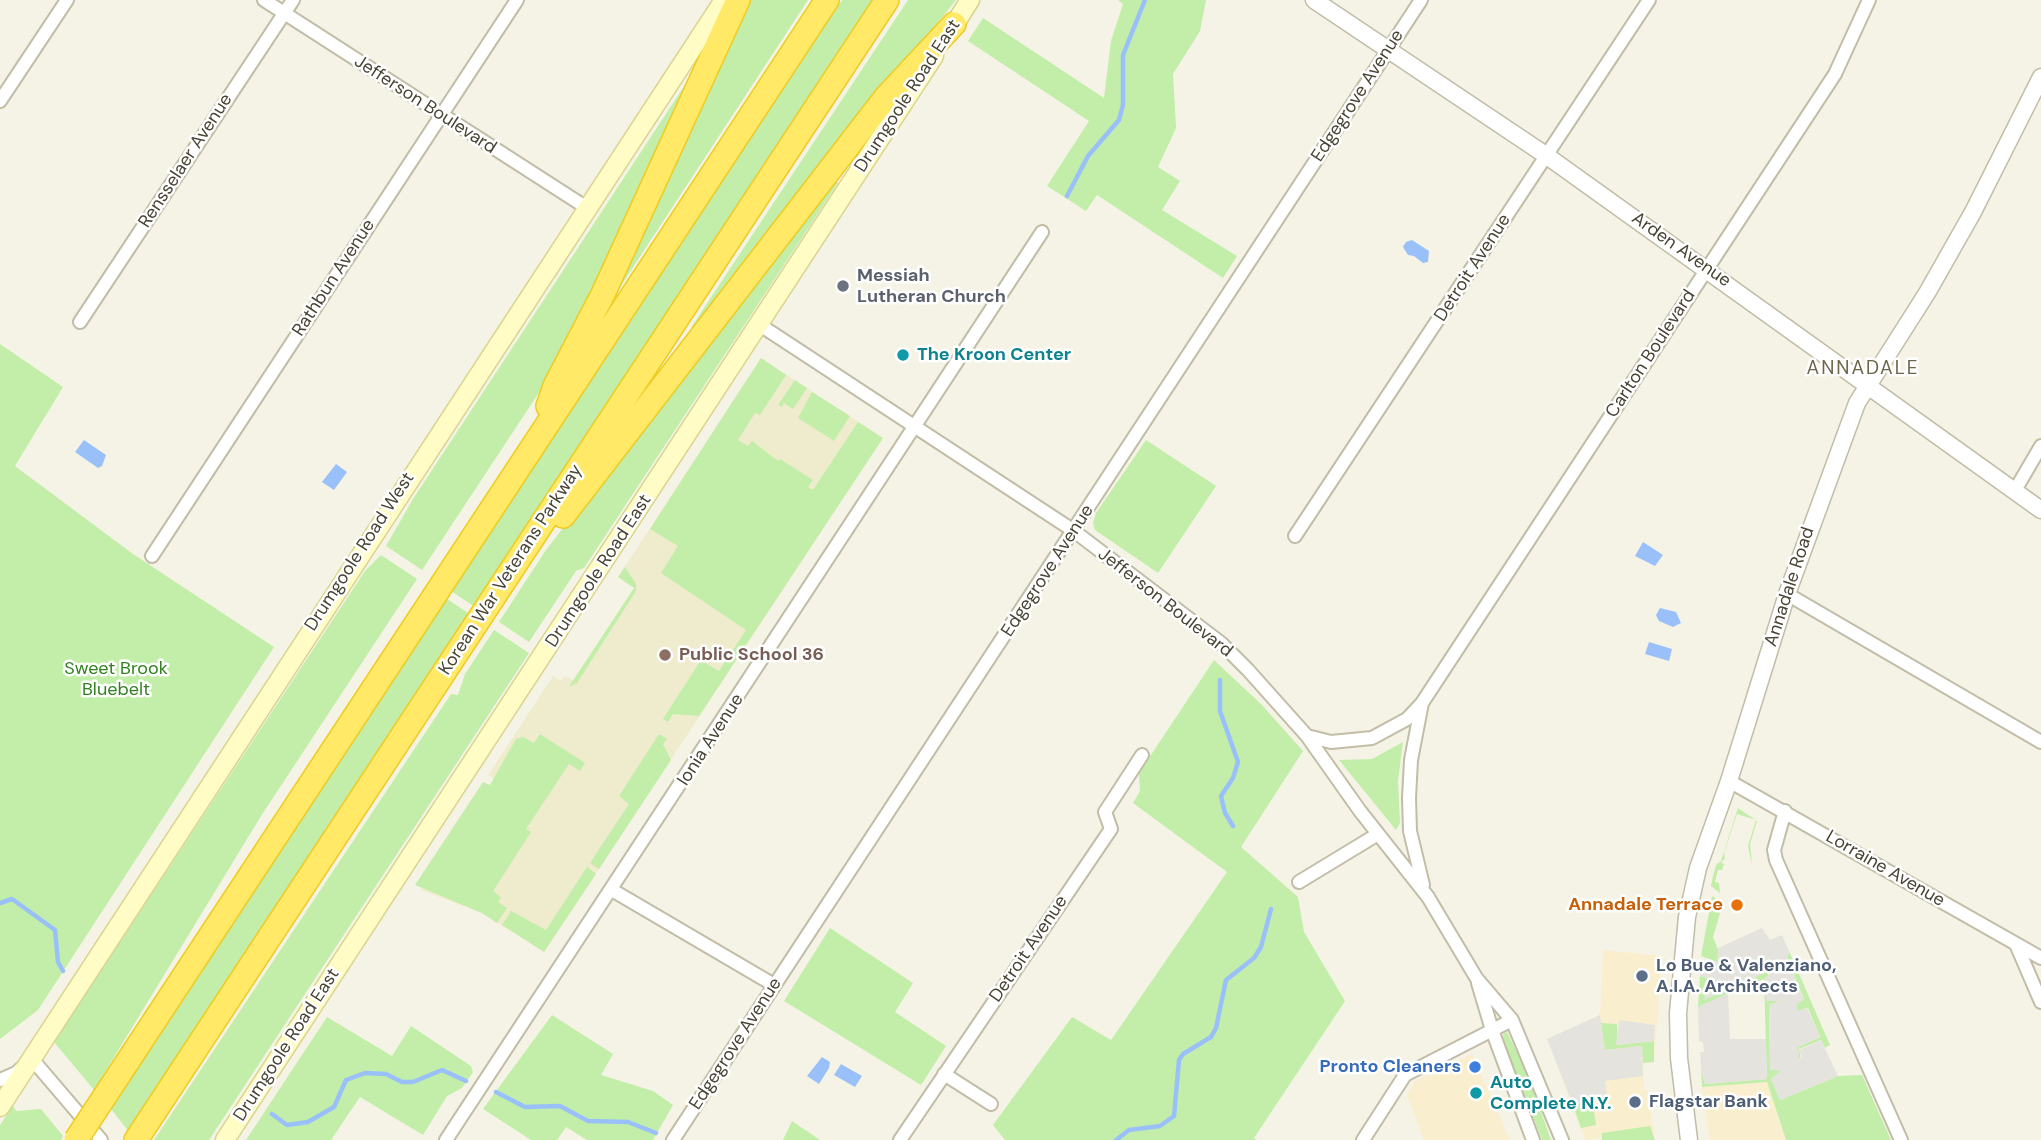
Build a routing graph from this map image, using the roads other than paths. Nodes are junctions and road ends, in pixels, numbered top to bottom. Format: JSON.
{"nodes":[{"id":1,"x":67,"y":0,"type":"edge"},
{"id":2,"x":264,"y":0,"type":"edge"},
{"id":3,"x":293,"y":0,"type":"edge"},
{"id":4,"x":517,"y":0,"type":"edge"},
{"id":5,"x":724,"y":0,"type":"edge"},
{"id":6,"x":738,"y":0,"type":"edge"},
{"id":7,"x":827,"y":0,"type":"edge"},
{"id":8,"x":887,"y":0,"type":"edge"},
{"id":9,"x":970,"y":0,"type":"edge"},
{"id":10,"x":1314,"y":0,"type":"edge"},
{"id":11,"x":1421,"y":0,"type":"edge"},
{"id":12,"x":1649,"y":0,"type":"edge"},
{"id":13,"x":1869,"y":0,"type":"edge"},
{"id":14,"x":284,"y":13,"type":"junction"},
{"id":15,"x":954,"y":24,"type":"junction"},
{"id":16,"x":1388,"y":49,"type":"junction"},
{"id":17,"x":2041,"y":77,"type":"edge"},
{"id":18,"x":0,"y":101,"type":"edge"},
{"id":19,"x":441,"y":116,"type":"junction"},
{"id":20,"x":1547,"y":156,"type":"junction"},
{"id":21,"x":587,"y":208,"type":"junction"},
{"id":22,"x":1042,"y":232,"type":"dead end"},
{"id":23,"x":1707,"y":268,"type":"junction"},
{"id":24,"x":80,"y":322,"type":"dead end"},
{"id":25,"x":760,"y":325,"type":"junction"},
{"id":26,"x":1869,"y":384,"type":"junction"},
{"id":27,"x":916,"y":427,"type":"junction"},
{"id":28,"x":537,"y":442,"type":"junction"},
{"id":29,"x":2041,"y":446,"type":"edge"},
{"id":30,"x":2014,"y":492,"type":"junction"},
{"id":31,"x":2041,"y":510,"type":"edge"},
{"id":32,"x":1074,"y":531,"type":"junction"},
{"id":33,"x":1295,"y":536,"type":"dead end"},
{"id":34,"x":152,"y":556,"type":"dead end"},
{"id":35,"x":1787,"y":594,"type":"junction"},
{"id":36,"x":492,"y":598,"type":"junction"},
{"id":37,"x":1422,"y":703,"type":"junction"},
{"id":38,"x":1307,"y":736,"type":"junction"},
{"id":39,"x":2041,"y":742,"type":"edge"},
{"id":40,"x":1142,"y":755,"type":"dead end"},
{"id":41,"x":1729,"y":781,"type":"junction"},
{"id":42,"x":1785,"y":811,"type":"junction"},
{"id":43,"x":1378,"y":834,"type":"junction"},
{"id":44,"x":1299,"y":882,"type":"dead end"},
{"id":45,"x":612,"y":890,"type":"junction"},
{"id":46,"x":1428,"y":897,"type":"junction"},
{"id":47,"x":2016,"y":944,"type":"junction"},
{"id":48,"x":2041,"y":958,"type":"edge"},
{"id":49,"x":1477,"y":979,"type":"junction"},
{"id":50,"x":774,"y":985,"type":"junction"},
{"id":51,"x":2041,"y":1002,"type":"edge"},
{"id":52,"x":1512,"y":1020,"type":"junction"},
{"id":53,"x":1492,"y":1030,"type":"junction"},
{"id":54,"x":32,"y":1059,"type":"junction"},
{"id":55,"x":944,"y":1074,"type":"junction"},
{"id":56,"x":0,"y":1080,"type":"edge"},
{"id":57,"x":991,"y":1104,"type":"dead end"},
{"id":58,"x":0,"y":1107,"type":"edge"},
{"id":59,"x":76,"y":1140,"type":"edge"},
{"id":60,"x":101,"y":1140,"type":"edge"},
{"id":61,"x":136,"y":1140,"type":"edge"},
{"id":62,"x":225,"y":1140,"type":"edge"},
{"id":63,"x":446,"y":1140,"type":"edge"},
{"id":64,"x":673,"y":1140,"type":"edge"},
{"id":65,"x":900,"y":1140,"type":"edge"},
{"id":66,"x":1363,"y":1140,"type":"edge"},
{"id":67,"x":1533,"y":1140,"type":"edge"},
{"id":68,"x":1562,"y":1140,"type":"edge"},
{"id":69,"x":1689,"y":1140,"type":"edge"},
{"id":70,"x":1901,"y":1140,"type":"edge"}],
"edges":[{"from":1,"to":18,"type":"street"},
{"from":2,"to":14,"type":"street","name":"Jefferson Boulevard"},
{"from":3,"to":14,"type":"street","name":"Rensselaer Avenue"},
{"from":4,"to":19,"type":"street","name":"Rathbun Avenue"},
{"from":5,"to":21,"type":"main road","name":"Drumgoole Road West"},
{"from":6,"to":28,"type":"highway"},
{"from":7,"to":28,"type":"highway"},
{"from":8,"to":36,"type":"highway","name":"Korean War Veterans Parkway"},
{"from":9,"to":15,"type":"main road","name":"Drumgoole Road East"},
{"from":10,"to":16,"type":"street","name":"Arden Avenue"},
{"from":11,"to":16,"type":"street","name":"Edgegrove Avenue"},
{"from":12,"to":20,"type":"street","name":"Detroit Avenue"},
{"from":13,"to":23,"type":"street","name":"Carlton Boulevard"},
{"from":14,"to":19,"type":"street","name":"Jefferson Boulevard"},
{"from":14,"to":24,"type":"street","name":"Rensselaer Avenue"},
{"from":15,"to":25,"type":"main road","name":"Drumgoole Road East"},
{"from":15,"to":36,"type":"highway"},
{"from":16,"to":20,"type":"street","name":"Arden Avenue"},
{"from":16,"to":32,"type":"street","name":"Edgegrove Avenue"},
{"from":17,"to":26,"type":"street","name":"Annadale Road"},
{"from":19,"to":21,"type":"street","name":"Jefferson Boulevard"},
{"from":19,"to":34,"type":"street","name":"Rathbun Avenue"},
{"from":20,"to":23,"type":"street","name":"Arden Avenue"},
{"from":20,"to":33,"type":"street","name":"Detroit Avenue"},
{"from":21,"to":54,"type":"main road","name":"Drumgoole Road West"},
{"from":22,"to":27,"type":"street","name":"Ionia Avenue"},
{"from":23,"to":26,"type":"street","name":"Arden Avenue"},
{"from":23,"to":37,"type":"street","name":"Carlton Boulevard"},
{"from":25,"to":27,"type":"street","name":"Jefferson Boulevard"},
{"from":25,"to":62,"type":"main road","name":"Drumgoole Road East"},
{"from":26,"to":30,"type":"street","name":"Arden Avenue"},
{"from":26,"to":35,"type":"street","name":"Annadale Road"},
{"from":27,"to":32,"type":"street","name":"Jefferson Boulevard"},
{"from":27,"to":45,"type":"street","name":"Ionia Avenue"},
{"from":28,"to":59,"type":"highway","bridge":true},
{"from":29,"to":30,"type":"street"},
{"from":30,"to":31,"type":"street","name":"Arden Avenue"},
{"from":32,"to":38,"type":"street","name":"Jefferson Boulevard"},
{"from":32,"to":50,"type":"street","name":"Edgegrove Avenue"},
{"from":35,"to":39,"type":"street"},
{"from":35,"to":41,"type":"street","name":"Annadale Road"},
{"from":36,"to":61,"type":"highway","name":"Korean War Veterans Parkway"},
{"from":37,"to":38,"type":"street","name":"Carlton Boulevard"},
{"from":37,"to":46,"type":"street","name":"Carlton Boulevard"},
{"from":38,"to":43,"type":"street","name":"Jefferson Boulevard"},
{"from":40,"to":55,"type":"street","name":"Detroit Avenue"},
{"from":41,"to":42,"type":"street","name":"Lorraine Avenue"},
{"from":41,"to":69,"type":"street","name":"Annadale Road"},
{"from":42,"to":47,"type":"street","name":"Lorraine Avenue"},
{"from":42,"to":70,"type":"street"},
{"from":43,"to":44,"type":"street"},
{"from":43,"to":46,"type":"street","name":"Jefferson Boulevard"},
{"from":45,"to":50,"type":"street"},
{"from":45,"to":63,"type":"street","name":"Ionia Avenue"},
{"from":46,"to":49,"type":"street","name":"Jefferson Boulevard"},
{"from":47,"to":48,"type":"street","name":"Lorraine Avenue"},
{"from":47,"to":51,"type":"street"},
{"from":49,"to":52,"type":"street","name":"Jefferson Boulevard"},
{"from":49,"to":53,"type":"street","name":"Jefferson Boulevard"},
{"from":50,"to":64,"type":"street","name":"Edgegrove Avenue"},
{"from":52,"to":53,"type":"street"},
{"from":52,"to":68,"type":"street","name":"Jefferson Boulevard"},
{"from":53,"to":66,"type":"street"},
{"from":53,"to":67,"type":"street","name":"Jefferson Boulevard"},
{"from":54,"to":56,"type":"street"},
{"from":54,"to":58,"type":"main road","name":"Drumgoole Road West"},
{"from":54,"to":60,"type":"street"},
{"from":55,"to":57,"type":"street"},
{"from":55,"to":65,"type":"street","name":"Detroit Avenue"}]}
